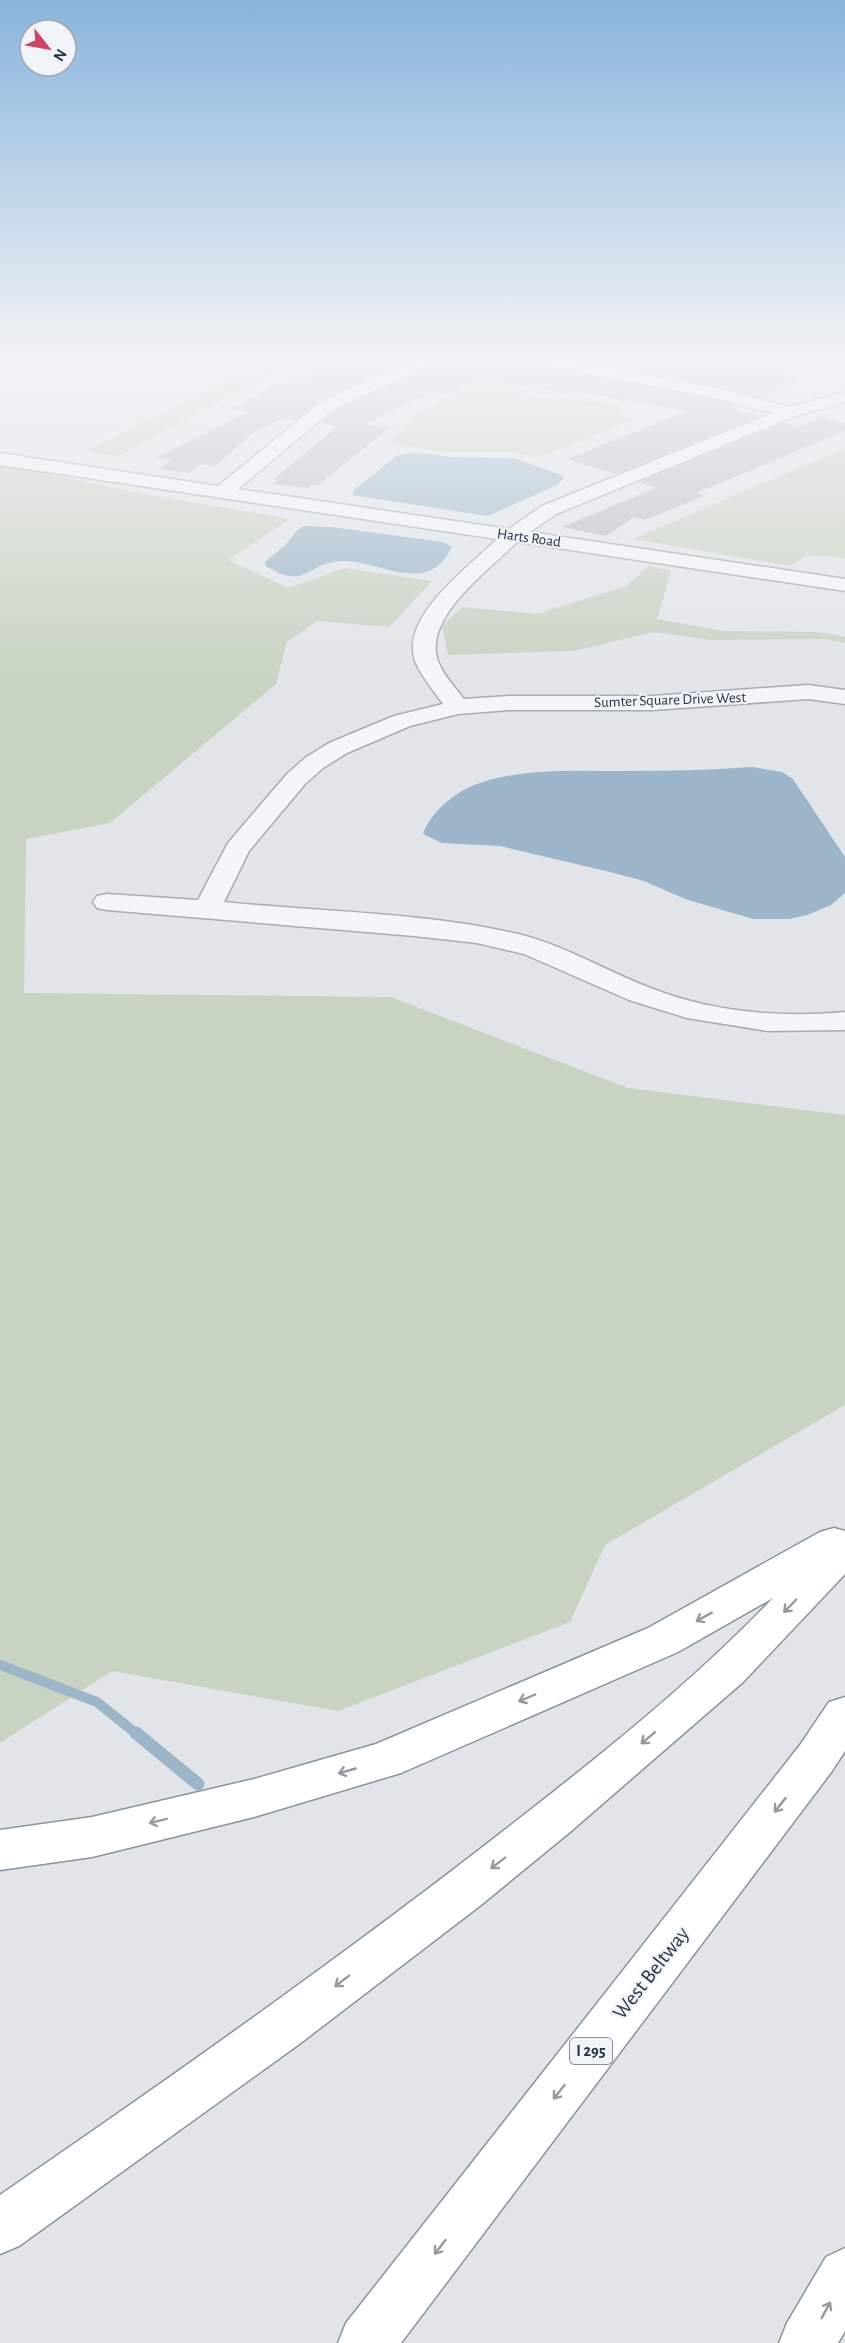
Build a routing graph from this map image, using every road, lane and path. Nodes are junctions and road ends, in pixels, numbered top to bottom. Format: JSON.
{"nodes":[{"id":1,"x":54,"y":467,"type":"edge"},
{"id":2,"x":252,"y":467,"type":"edge"},
{"id":3,"x":654,"y":467,"type":"edge"},
{"id":4,"x":221,"y":493,"type":"junction"},
{"id":5,"x":512,"y":536,"type":"junction"},
{"id":6,"x":845,"y":585,"type":"edge"},
{"id":7,"x":845,"y":697,"type":"edge"},
{"id":8,"x":458,"y":707,"type":"junction"},
{"id":9,"x":107,"y":902,"type":"dead end"},
{"id":10,"x":207,"y":909,"type":"junction"},
{"id":11,"x":845,"y":1021,"type":"edge"},
{"id":12,"x":845,"y":1534,"type":"edge"},
{"id":13,"x":845,"y":1548,"type":"edge"},
{"id":14,"x":845,"y":1715,"type":"edge"},
{"id":15,"x":0,"y":1850,"type":"edge"},
{"id":16,"x":0,"y":2227,"type":"edge"},
{"id":17,"x":845,"y":2276,"type":"edge"},
{"id":18,"x":366,"y":2343,"type":"edge"},
{"id":19,"x":807,"y":2343,"type":"edge"}],
"edges":[{"from":1,"to":4,"type":"street","name":"Harts Road"},
{"from":2,"to":4,"type":"street"},
{"from":3,"to":5,"type":"street"},
{"from":4,"to":5,"type":"street","name":"Harts Road"},
{"from":5,"to":6,"type":"street","name":"Harts Road"},
{"from":5,"to":8,"type":"street"},
{"from":7,"to":8,"type":"street","name":"Sumter Square Drive West"},
{"from":8,"to":10,"type":"street","name":"Sumter Square Drive West"},
{"from":9,"to":10,"type":"street"},
{"from":10,"to":11,"type":"street"},
{"from":12,"to":15,"type":"highway","one_way":true},
{"from":13,"to":16,"type":"highway","one_way":true},
{"from":14,"to":18,"type":"highway","name":"West Beltway","number":"I 295","one_way":true},
{"from":19,"to":17,"type":"highway","one_way":true}]}
